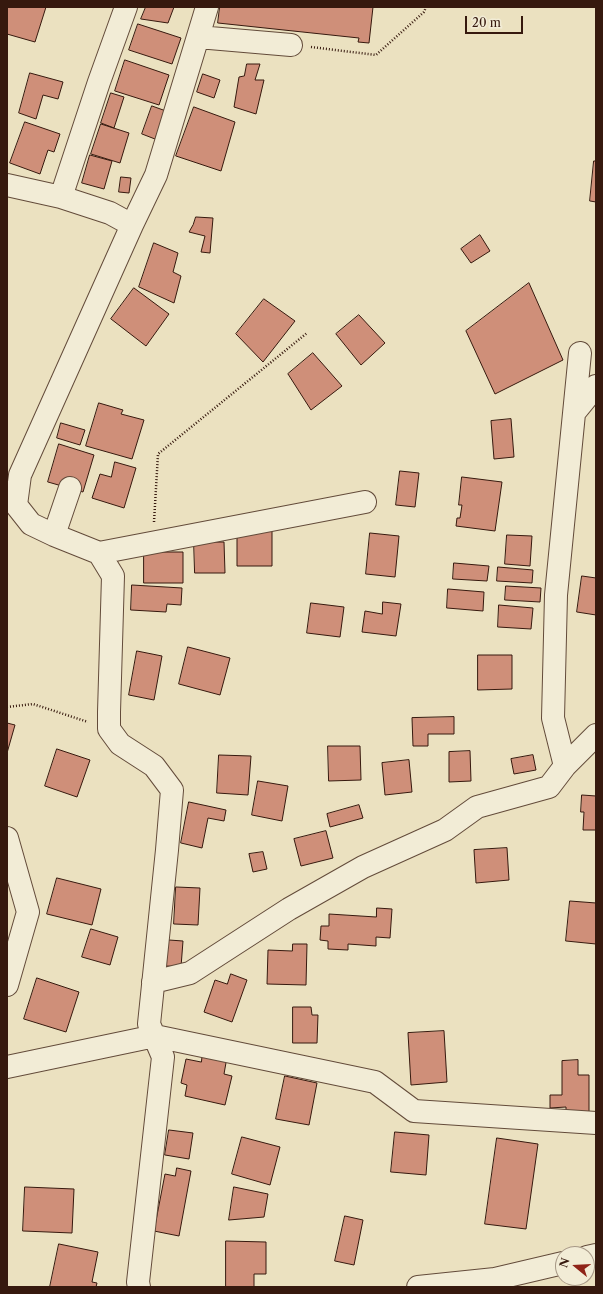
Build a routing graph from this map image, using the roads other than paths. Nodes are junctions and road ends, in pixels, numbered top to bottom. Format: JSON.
{"nodes":[{"id":1,"x":126,"y":7,"type":"edge"},
{"id":2,"x":207,"y":7,"type":"edge"},
{"id":3,"x":198,"y":37,"type":"junction"},
{"id":4,"x":291,"y":45,"type":"road end"},
{"id":5,"x":7,"y":185,"type":"edge"},
{"id":6,"x":61,"y":197,"type":"junction"},
{"id":7,"x":132,"y":225,"type":"junction"},
{"id":8,"x":580,"y":353,"type":"dead end"},
{"id":9,"x":596,"y":386,"type":"edge"},
{"id":10,"x":574,"y":413,"type":"junction"},
{"id":11,"x":70,"y":488,"type":"dead end"},
{"id":12,"x":365,"y":502,"type":"dead end"},
{"id":13,"x":11,"y":504,"type":"edge"},
{"id":14,"x":54,"y":535,"type":"junction"},
{"id":15,"x":99,"y":553,"type":"junction"},
{"id":16,"x":596,"y":735,"type":"edge"},
{"id":17,"x":565,"y":766,"type":"junction"},
{"id":18,"x":7,"y":838,"type":"edge"},
{"id":19,"x":153,"y":982,"type":"junction"},
{"id":20,"x":7,"y":985,"type":"edge"},
{"id":21,"x":155,"y":1036,"type":"junction"},
{"id":22,"x":7,"y":1067,"type":"edge"},
{"id":23,"x":596,"y":1123,"type":"edge"},
{"id":24,"x":555,"y":1265,"type":"edge"},
{"id":25,"x":139,"y":1287,"type":"edge"},
{"id":26,"x":418,"y":1287,"type":"edge"}],
"edges":[{"from":1,"to":6,"type":"street"},
{"from":2,"to":3,"type":"street"},
{"from":3,"to":4,"type":"street"},
{"from":3,"to":7,"type":"street"},
{"from":5,"to":6,"type":"street"},
{"from":6,"to":7,"type":"street"},
{"from":7,"to":13,"type":"street"},
{"from":8,"to":10,"type":"street"},
{"from":9,"to":10,"type":"street"},
{"from":10,"to":17,"type":"street"},
{"from":11,"to":14,"type":"street"},
{"from":12,"to":15,"type":"street"},
{"from":13,"to":14,"type":"street"},
{"from":14,"to":15,"type":"street"},
{"from":15,"to":19,"type":"street"},
{"from":16,"to":17,"type":"street"},
{"from":17,"to":19,"type":"street"},
{"from":18,"to":20,"type":"street"},
{"from":19,"to":21,"type":"street"},
{"from":21,"to":22,"type":"street"},
{"from":21,"to":23,"type":"street"},
{"from":21,"to":25,"type":"street"},
{"from":24,"to":26,"type":"street"}]}
